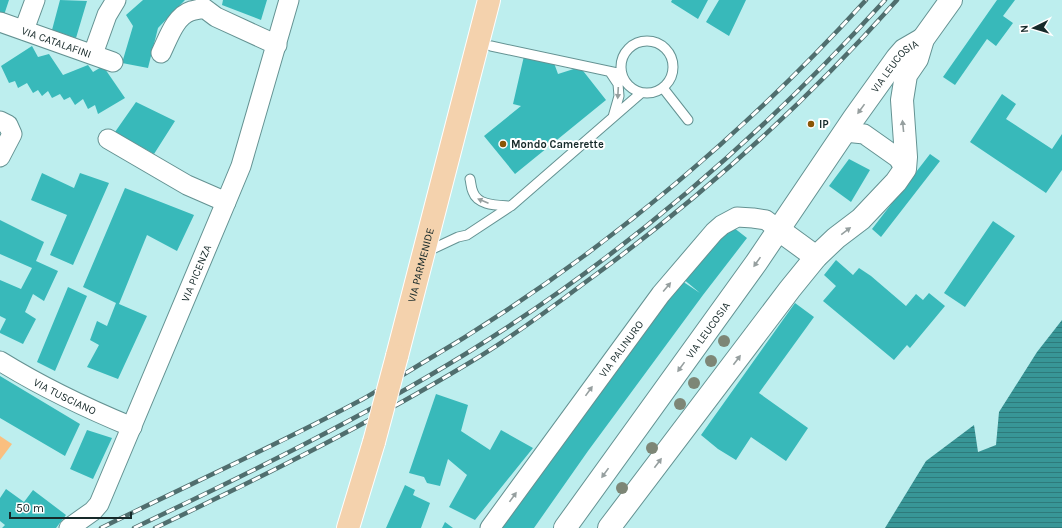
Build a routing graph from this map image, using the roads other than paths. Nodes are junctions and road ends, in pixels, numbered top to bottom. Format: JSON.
{"nodes":[{"id":1,"x":34,"y":0,"type":"edge"},
{"id":2,"x":116,"y":0,"type":"edge"},
{"id":3,"x":289,"y":0,"type":"edge"},
{"id":4,"x":489,"y":0,"type":"edge"},
{"id":5,"x":951,"y":0,"type":"edge"},
{"id":6,"x":203,"y":4,"type":"edge"},
{"id":7,"x":0,"y":22,"type":"edge"},
{"id":8,"x":24,"y":30,"type":"junction"},
{"id":9,"x":923,"y":40,"type":"junction"},
{"id":10,"x":276,"y":45,"type":"junction"},
{"id":11,"x":483,"y":49,"type":"junction"},
{"id":12,"x":161,"y":53,"type":"dead end"},
{"id":13,"x":93,"y":54,"type":"junction"},
{"id":14,"x":113,"y":62,"type":"dead end"},
{"id":15,"x":610,"y":72,"type":"junction"},
{"id":16,"x":622,"y":74,"type":"junction"},
{"id":17,"x":663,"y":88,"type":"junction"},
{"id":18,"x":641,"y":92,"type":"junction"},
{"id":19,"x":613,"y":117,"type":"junction"},
{"id":20,"x":688,"y":120,"type":"dead end"},
{"id":21,"x":0,"y":121,"type":"edge"},
{"id":22,"x":845,"y":132,"type":"junction"},
{"id":23,"x":108,"y":139,"type":"dead end"},
{"id":24,"x":0,"y":158,"type":"edge"},
{"id":25,"x":127,"y":167,"type":"dead end"},
{"id":26,"x":905,"y":169,"type":"junction"},
{"id":27,"x":166,"y":174,"type":"junction"},
{"id":28,"x":470,"y":179,"type":"dead end"},
{"id":29,"x":226,"y":202,"type":"junction"},
{"id":30,"x":511,"y":206,"type":"junction"},
{"id":31,"x":780,"y":230,"type":"junction"},
{"id":32,"x":424,"y":253,"type":"junction"},
{"id":33,"x":816,"y":257,"type":"junction"},
{"id":34,"x":0,"y":361,"type":"edge"},
{"id":35,"x":132,"y":427,"type":"junction"},
{"id":36,"x":69,"y":528,"type":"edge"},
{"id":37,"x":348,"y":528,"type":"edge"},
{"id":38,"x":490,"y":528,"type":"edge"},
{"id":39,"x":565,"y":528,"type":"edge"},
{"id":40,"x":609,"y":528,"type":"edge"}],
"edges":[{"from":1,"to":8,"type":"street"},
{"from":2,"to":13,"type":"street"},
{"from":3,"to":10,"type":"street","name":"VIA PICENZA"},
{"from":4,"to":11,"type":"main road","name":"VIA PARMENIDE"},
{"from":5,"to":9,"type":"main road"},
{"from":6,"to":10,"type":"street"},
{"from":6,"to":12,"type":"street"},
{"from":7,"to":8,"type":"street","name":"VIA CATALAFINI"},
{"from":8,"to":13,"type":"street","name":"VIA CATALAFINI"},
{"from":9,"to":22,"type":"main road","name":"VIA LEUCOSIA","one_way":true},
{"from":26,"to":9,"type":"main road","name":"VIA LEUCOSIA","one_way":true},
{"from":10,"to":29,"type":"street","name":"VIA PICENZA"},
{"from":11,"to":15,"type":"lane"},
{"from":11,"to":32,"type":"main road","name":"VIA PARMENIDE"},
{"from":13,"to":14,"type":"street","name":"VIA CATALAFINI"},
{"from":15,"to":16,"type":"lane"},
{"from":15,"to":19,"type":"lane","one_way":true},
{"from":16,"to":17,"type":"lane"},
{"from":16,"to":18,"type":"lane"},
{"from":17,"to":18,"type":"lane"},
{"from":17,"to":20,"type":"lane"},
{"from":18,"to":19,"type":"lane"},
{"from":19,"to":30,"type":"lane"},
{"from":21,"to":24,"type":"street"},
{"from":22,"to":26,"type":"street"},
{"from":22,"to":31,"type":"main road","name":"VIA LEUCOSIA"},
{"from":23,"to":27,"type":"street"},
{"from":25,"to":27,"type":"street"},
{"from":33,"to":26,"type":"main road","one_way":true},
{"from":27,"to":29,"type":"street"},
{"from":30,"to":28,"type":"lane","one_way":true},
{"from":29,"to":35,"type":"street","name":"VIA PICENZA"},
{"from":30,"to":32,"type":"lane"},
{"from":31,"to":33,"type":"main road"},
{"from":38,"to":31,"type":"street","name":"VIA PALINURO","one_way":true},
{"from":31,"to":39,"type":"main road","name":"VIA LEUCOSIA","one_way":true},
{"from":32,"to":37,"type":"main road","name":"VIA PARMENIDE","bridge":true},
{"from":40,"to":33,"type":"main road","one_way":true},
{"from":34,"to":35,"type":"street","name":"VIA TUSCIANO"},
{"from":35,"to":36,"type":"street","name":"VIA PICENZA"}]}
